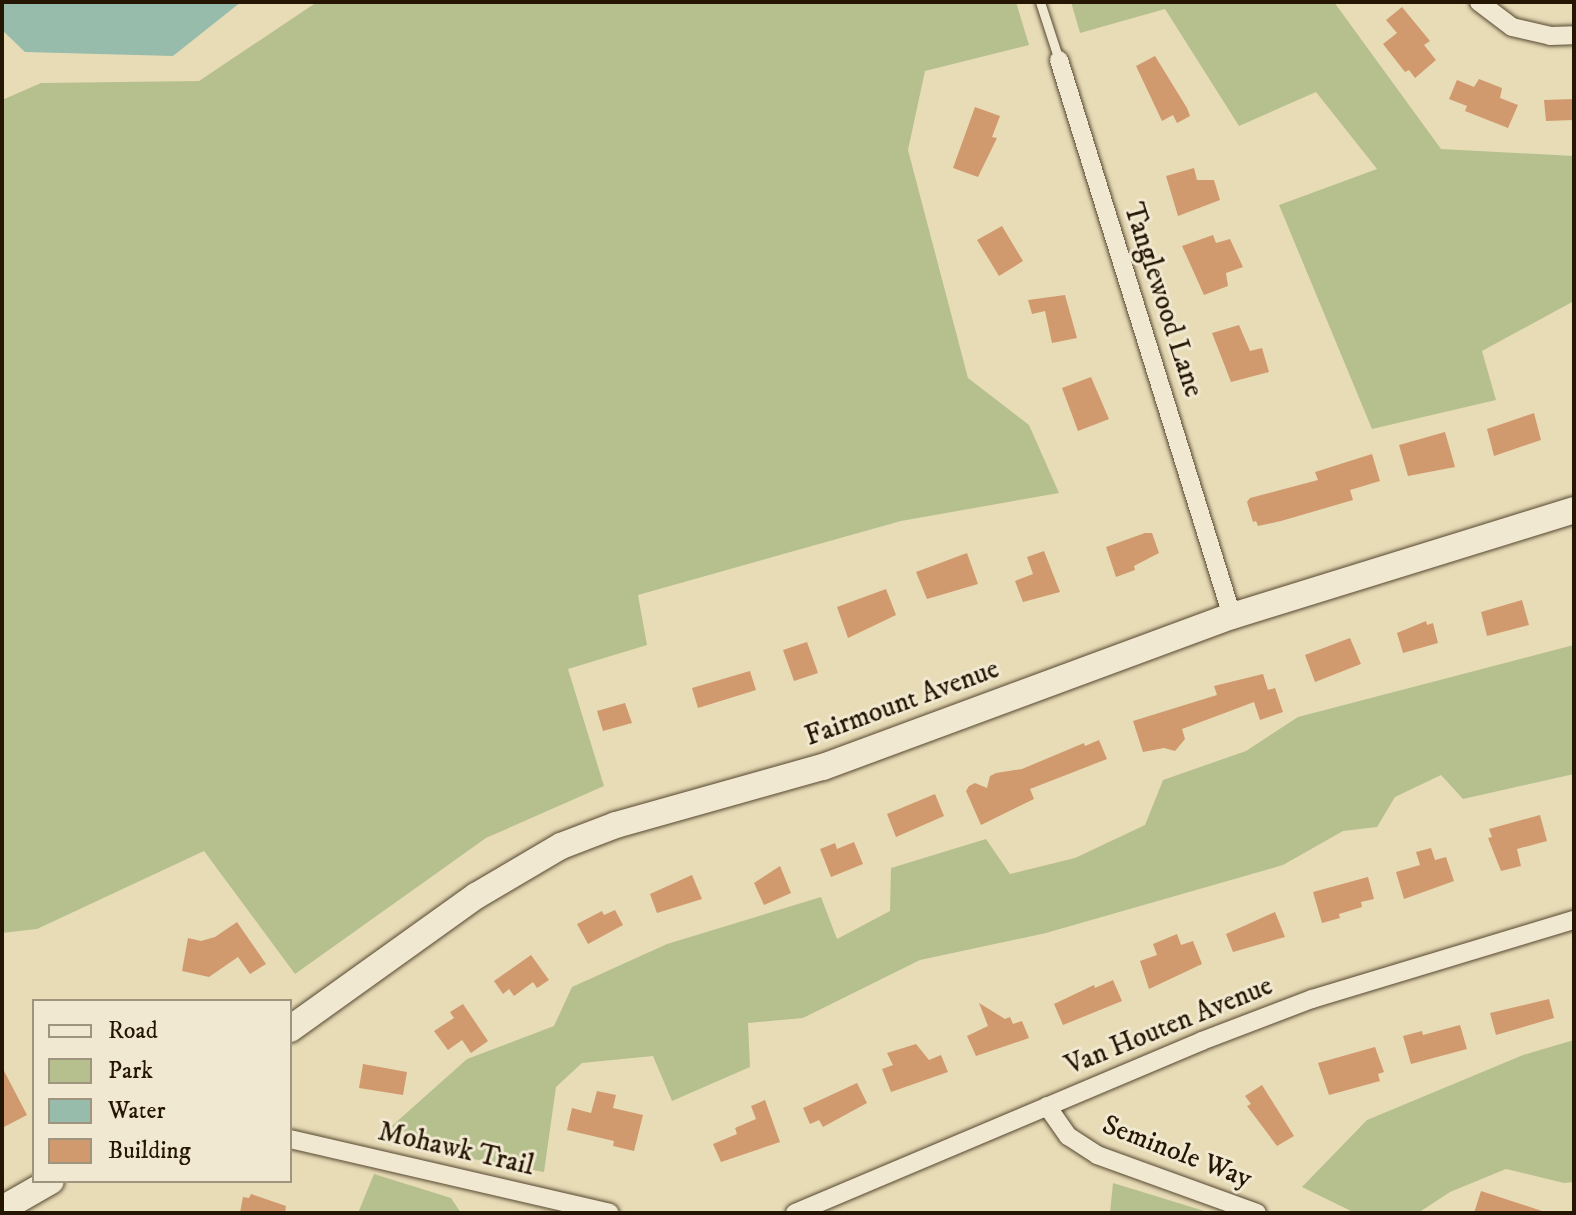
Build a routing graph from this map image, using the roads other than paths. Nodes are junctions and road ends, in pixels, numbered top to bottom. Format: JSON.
{"nodes":[{"id":1,"x":1040,"y":2,"type":"edge"},
{"id":2,"x":1479,"y":2,"type":"edge"},
{"id":3,"x":1574,"y":35,"type":"edge"},
{"id":4,"x":1059,"y":60,"type":"joint"},
{"id":5,"x":1574,"y":510,"type":"edge"},
{"id":6,"x":1232,"y":616,"type":"junction"},
{"id":7,"x":1574,"y":920,"type":"edge"},
{"id":8,"x":292,"y":1028,"type":"edge"},
{"id":9,"x":1047,"y":1106,"type":"junction"},
{"id":10,"x":292,"y":1139,"type":"edge"},
{"id":11,"x":48,"y":1183,"type":"edge"},
{"id":12,"x":2,"y":1209,"type":"edge"},
{"id":13,"x":610,"y":1213,"type":"edge"},
{"id":14,"x":795,"y":1213,"type":"edge"},
{"id":15,"x":1257,"y":1213,"type":"edge"}],
"edges":[{"from":1,"to":4,"type":"lane","name":"Tanglewood Lane"},
{"from":2,"to":3,"type":"street"},
{"from":4,"to":6,"type":"street","name":"Tanglewood Lane"},
{"from":5,"to":6,"type":"main road","name":"Fairmount Avenue"},
{"from":6,"to":8,"type":"main road","name":"Fairmount Avenue"},
{"from":7,"to":9,"type":"street","name":"Van Houten Avenue"},
{"from":9,"to":14,"type":"street","name":"Van Houten Avenue"},
{"from":9,"to":15,"type":"street","name":"Seminole Way"},
{"from":10,"to":13,"type":"street","name":"Mohawk Trail"},
{"from":11,"to":12,"type":"main road"}]}
